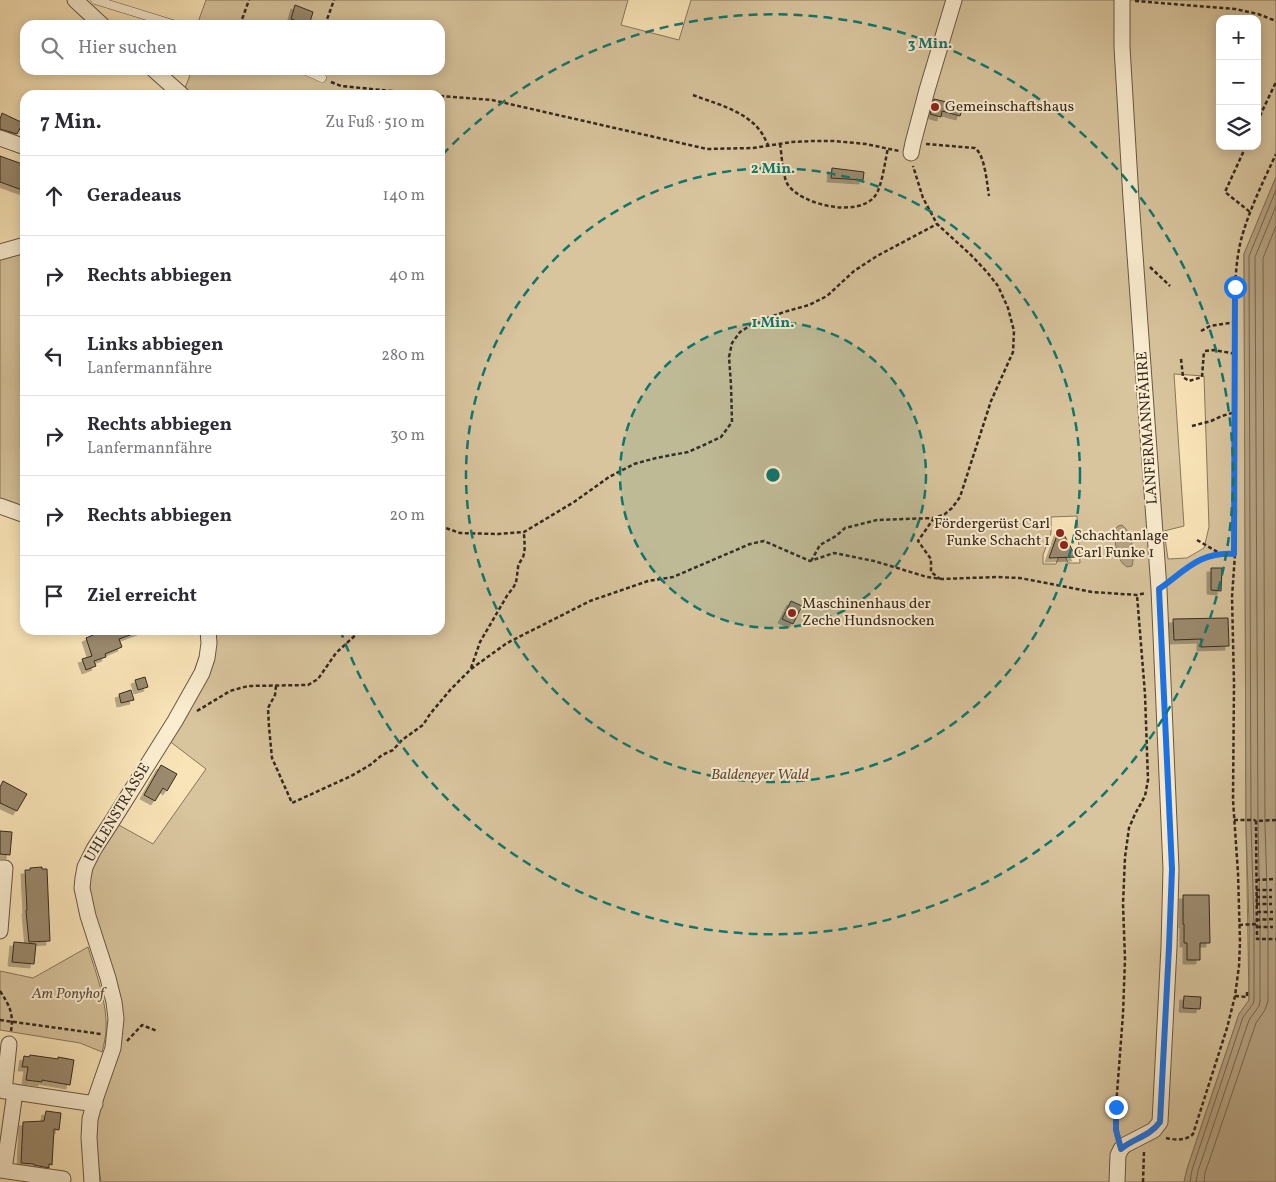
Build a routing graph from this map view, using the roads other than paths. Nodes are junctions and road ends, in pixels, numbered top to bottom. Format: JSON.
{"nodes":[{"id":1,"x":75,"y":0,"type":"edge"},
{"id":2,"x":95,"y":0,"type":"edge"},
{"id":3,"x":954,"y":0,"type":"edge"},
{"id":4,"x":1128,"y":0,"type":"edge"},
{"id":5,"x":97,"y":20,"type":"edge"},
{"id":6,"x":160,"y":20,"type":"edge"},
{"id":7,"x":160,"y":75,"type":"edge"},
{"id":8,"x":315,"y":75,"type":"edge"},
{"id":9,"x":322,"y":78,"type":"road end"},
{"id":10,"x":176,"y":90,"type":"edge"},
{"id":11,"x":0,"y":138,"type":"edge"},
{"id":12,"x":20,"y":145,"type":"edge"},
{"id":13,"x":912,"y":148,"type":"road end"},
{"id":14,"x":20,"y":246,"type":"edge"},
{"id":15,"x":0,"y":252,"type":"edge"},
{"id":16,"x":0,"y":506,"type":"edge"},
{"id":17,"x":20,"y":513,"type":"edge"},
{"id":18,"x":208,"y":635,"type":"edge"},
{"id":19,"x":0,"y":868,"type":"edge"},
{"id":20,"x":0,"y":931,"type":"edge"},
{"id":21,"x":9,"y":1044,"type":"dead end"},
{"id":22,"x":6,"y":1091,"type":"edge"},
{"id":23,"x":94,"y":1104,"type":"junction"},
{"id":24,"x":2,"y":1170,"type":"edge"},
{"id":25,"x":63,"y":1179,"type":"dead end"},
{"id":26,"x":92,"y":1182,"type":"edge"},
{"id":27,"x":1117,"y":1182,"type":"edge"}],
"edges":[{"from":1,"to":5,"type":"street"},
{"from":2,"to":6,"type":"lane"},
{"from":3,"to":13,"type":"street"},
{"from":4,"to":27,"type":"street","name":"LANFERMANNFÄHRE"},
{"from":7,"to":10,"type":"street"},
{"from":8,"to":9,"type":"lane"},
{"from":11,"to":12,"type":"street"},
{"from":14,"to":15,"type":"street"},
{"from":16,"to":17,"type":"street"},
{"from":18,"to":23,"type":"street","name":"UHLENSTRASSE"},
{"from":19,"to":20,"type":"street"},
{"from":21,"to":22,"type":"street"},
{"from":22,"to":23,"type":"street"},
{"from":22,"to":24,"type":"street"},
{"from":23,"to":26,"type":"street","name":"UHLENSTRASSE"},
{"from":24,"to":25,"type":"street"}]}
